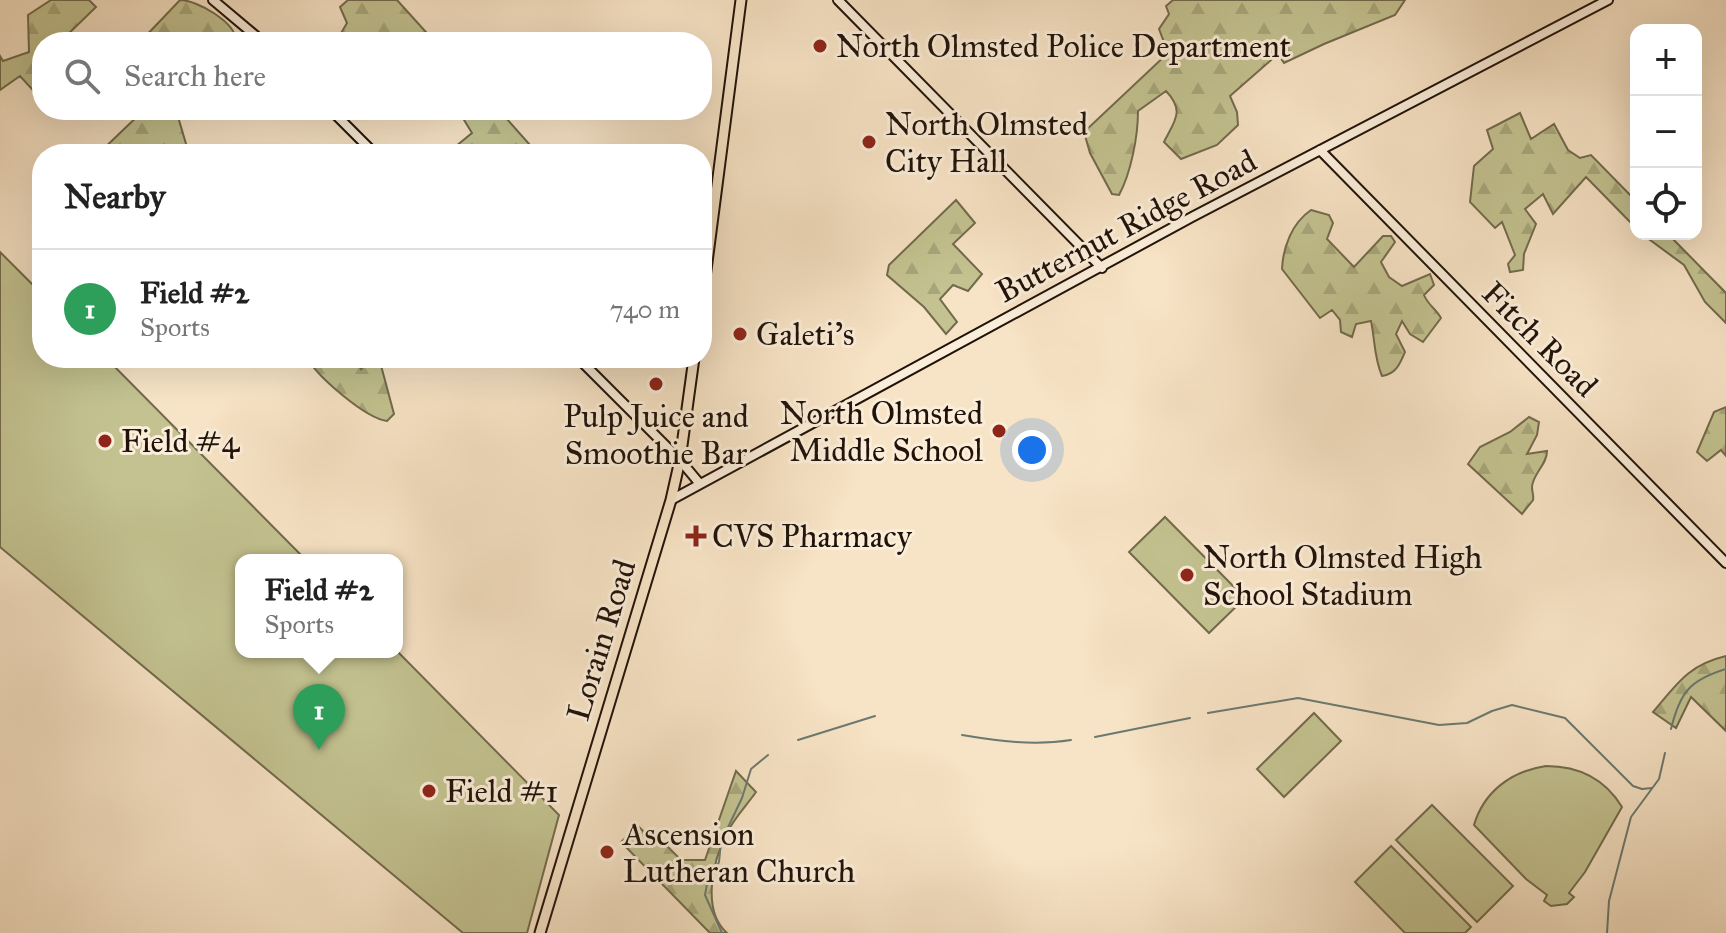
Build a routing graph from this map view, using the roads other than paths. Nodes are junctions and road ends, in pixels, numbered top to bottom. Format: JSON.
{"nodes":[{"id":1,"x":213,"y":0,"type":"edge"},
{"id":2,"x":741,"y":0,"type":"edge"},
{"id":3,"x":838,"y":0,"type":"edge"},
{"id":4,"x":1608,"y":0,"type":"edge"},
{"id":5,"x":234,"y":2,"type":"edge"},
{"id":6,"x":225,"y":8,"type":"junction"},
{"id":7,"x":252,"y":32,"type":"edge"},
{"id":8,"x":341,"y":120,"type":"edge"},
{"id":9,"x":365,"y":144,"type":"edge"},
{"id":10,"x":1320,"y":150,"type":"junction"},
{"id":11,"x":712,"y":224,"type":"edge"},
{"id":12,"x":1102,"y":268,"type":"junction"},
{"id":13,"x":588,"y":368,"type":"edge"},
{"id":14,"x":693,"y":368,"type":"edge"},
{"id":15,"x":680,"y":460,"type":"junction"},
{"id":16,"x":700,"y":484,"type":"junction"},
{"id":17,"x":671,"y":500,"type":"junction"},
{"id":18,"x":1726,"y":563,"type":"edge"},
{"id":19,"x":540,"y":933,"type":"edge"}],
"edges":[{"from":1,"to":6,"type":"street"},
{"from":2,"to":11,"type":"main road"},
{"from":3,"to":12,"type":"street"},
{"from":4,"to":10,"type":"street","name":"Butternut Ridge Road"},
{"from":5,"to":6,"type":"street"},
{"from":6,"to":7,"type":"street"},
{"from":8,"to":9,"type":"street"},
{"from":10,"to":12,"type":"street","name":"Butternut Ridge Road"},
{"from":10,"to":18,"type":"street","name":"Fitch Road"},
{"from":12,"to":16,"type":"street","name":"Butternut Ridge Road"},
{"from":13,"to":15,"type":"street"},
{"from":14,"to":15,"type":"main road","name":"Lorain Road"},
{"from":15,"to":16,"type":"street"},
{"from":15,"to":17,"type":"main road","name":"Lorain Road"},
{"from":16,"to":17,"type":"street","name":"Butternut Ridge Road"},
{"from":17,"to":19,"type":"main road","name":"Lorain Road"}]}
